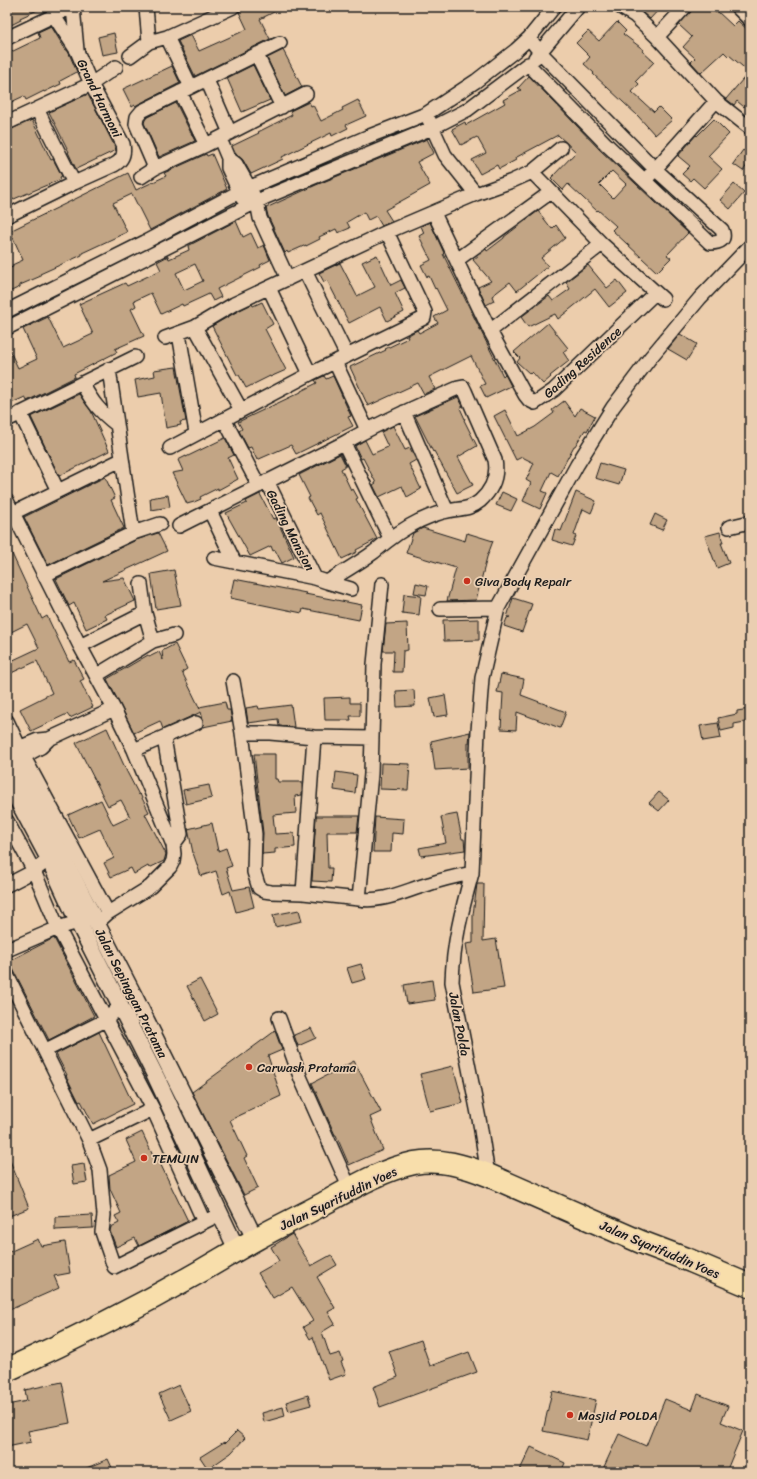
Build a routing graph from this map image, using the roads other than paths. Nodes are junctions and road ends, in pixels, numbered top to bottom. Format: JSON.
{"nodes":[{"id":1,"x":72,"y":7,"type":"edge"},
{"id":2,"x":146,"y":7,"type":"edge"},
{"id":3,"x":233,"y":7,"type":"edge"},
{"id":4,"x":554,"y":7,"type":"edge"},
{"id":5,"x":578,"y":7,"type":"edge"},
{"id":6,"x":685,"y":7,"type":"edge"},
{"id":7,"x":737,"y":7,"type":"edge"},
{"id":8,"x":623,"y":8,"type":"edge"},
{"id":9,"x":54,"y":16,"type":"junction"},
{"id":10,"x":750,"y":20,"type":"edge"},
{"id":11,"x":167,"y":37,"type":"junction"},
{"id":12,"x":657,"y":37,"type":"junction"},
{"id":13,"x":7,"y":38,"type":"edge"},
{"id":14,"x":529,"y":38,"type":"junction"},
{"id":15,"x":149,"y":42,"type":"junction"},
{"id":16,"x":280,"y":43,"type":"dead end"},
{"id":17,"x":516,"y":50,"type":"junction"},
{"id":18,"x":77,"y":51,"type":"junction"},
{"id":19,"x":540,"y":52,"type":"junction"},
{"id":20,"x":258,"y":55,"type":"junction"},
{"id":21,"x":130,"y":56,"type":"dead end"},
{"id":22,"x":528,"y":64,"type":"junction"},
{"id":23,"x":116,"y":67,"type":"dead end"},
{"id":24,"x":207,"y":80,"type":"junction"},
{"id":25,"x":91,"y":84,"type":"junction"},
{"id":26,"x":186,"y":89,"type":"junction"},
{"id":27,"x":306,"y":94,"type":"dead end"},
{"id":28,"x":716,"y":101,"type":"junction"},
{"id":29,"x":282,"y":107,"type":"junction"},
{"id":30,"x":37,"y":109,"type":"junction"},
{"id":31,"x":426,"y":114,"type":"junction"},
{"id":32,"x":7,"y":123,"type":"edge"},
{"id":33,"x":432,"y":128,"type":"junction"},
{"id":34,"x":750,"y":128,"type":"edge"},
{"id":35,"x":225,"y":136,"type":"junction"},
{"id":36,"x":367,"y":137,"type":"junction"},
{"id":37,"x":206,"y":145,"type":"junction"},
{"id":38,"x":561,"y":148,"type":"dead end"},
{"id":39,"x":375,"y":151,"type":"junction"},
{"id":40,"x":155,"y":168,"type":"junction"},
{"id":41,"x":655,"y":169,"type":"junction"},
{"id":42,"x":532,"y":172,"type":"junction"},
{"id":43,"x":141,"y":177,"type":"dead end"},
{"id":44,"x":645,"y":180,"type":"junction"},
{"id":45,"x":74,"y":183,"type":"junction"},
{"id":46,"x":244,"y":189,"type":"junction"},
{"id":47,"x":551,"y":192,"type":"junction"},
{"id":48,"x":476,"y":194,"type":"junction"},
{"id":49,"x":252,"y":205,"type":"junction"},
{"id":50,"x":434,"y":213,"type":"junction"},
{"id":51,"x":7,"y":216,"type":"edge"},
{"id":52,"x":387,"y":232,"type":"junction"},
{"id":53,"x":145,"y":242,"type":"junction"},
{"id":54,"x":602,"y":244,"type":"junction"},
{"id":55,"x":750,"y":246,"type":"edge"},
{"id":56,"x":152,"y":254,"type":"junction"},
{"id":57,"x":457,"y":260,"type":"junction"},
{"id":58,"x":305,"y":271,"type":"junction"},
{"id":59,"x":288,"y":279,"type":"junction"},
{"id":60,"x":269,"y":288,"type":"junction"},
{"id":61,"x":7,"y":310,"type":"edge"},
{"id":62,"x":195,"y":327,"type":"junction"},
{"id":63,"x":7,"y":328,"type":"edge"},
{"id":64,"x":490,"y":332,"type":"junction"},
{"id":65,"x":179,"y":334,"type":"junction"},
{"id":66,"x":165,"y":338,"type":"dead end"},
{"id":67,"x":135,"y":357,"type":"dead end"},
{"id":68,"x":341,"y":359,"type":"junction"},
{"id":69,"x":109,"y":369,"type":"junction"},
{"id":70,"x":310,"y":374,"type":"junction"},
{"id":71,"x":82,"y":383,"type":"junction"},
{"id":72,"x":241,"y":410,"type":"junction"},
{"id":73,"x":404,"y":412,"type":"junction"},
{"id":74,"x":20,"y":413,"type":"junction"},
{"id":75,"x":224,"y":419,"type":"junction"},
{"id":76,"x":7,"y":420,"type":"edge"},
{"id":77,"x":117,"y":425,"type":"junction"},
{"id":78,"x":367,"y":430,"type":"junction"},
{"id":79,"x":196,"y":433,"type":"junction"},
{"id":80,"x":344,"y":443,"type":"junction"},
{"id":81,"x":170,"y":448,"type":"dead end"},
{"id":82,"x":121,"y":460,"type":"junction"},
{"id":83,"x":263,"y":484,"type":"junction"},
{"id":84,"x":58,"y":491,"type":"junction"},
{"id":85,"x":7,"y":501,"type":"edge"},
{"id":86,"x":210,"y":511,"type":"junction"},
{"id":87,"x":447,"y":511,"type":"junction"},
{"id":88,"x":13,"y":513,"type":"junction"},
{"id":89,"x":750,"y":522,"type":"edge"},
{"id":90,"x":160,"y":524,"type":"dead end"},
{"id":91,"x":179,"y":526,"type":"dead end"},
{"id":92,"x":729,"y":527,"type":"dead end"},
{"id":93,"x":133,"y":534,"type":"junction"},
{"id":94,"x":390,"y":538,"type":"junction"},
{"id":95,"x":214,"y":558,"type":"dead end"},
{"id":96,"x":234,"y":561,"type":"junction"},
{"id":97,"x":45,"y":575,"type":"junction"},
{"id":98,"x":321,"y":580,"type":"junction"},
{"id":99,"x":141,"y":584,"type":"dead end"},
{"id":100,"x":382,"y":584,"type":"dead end"},
{"id":101,"x":351,"y":589,"type":"dead end"},
{"id":102,"x":498,"y":608,"type":"junction"},
{"id":103,"x":440,"y":609,"type":"dead end"},
{"id":104,"x":145,"y":613,"type":"junction"},
{"id":105,"x":174,"y":635,"type":"dead end"},
{"id":106,"x":153,"y":641,"type":"junction"},
{"id":107,"x":80,"y":646,"type":"junction"},
{"id":108,"x":97,"y":675,"type":"junction"},
{"id":109,"x":233,"y":681,"type":"dead end"},
{"id":110,"x":114,"y":709,"type":"junction"},
{"id":111,"x":7,"y":721,"type":"edge"},
{"id":112,"x":196,"y":723,"type":"dead end"},
{"id":113,"x":242,"y":733,"type":"junction"},
{"id":114,"x":314,"y":737,"type":"junction"},
{"id":115,"x":164,"y":738,"type":"junction"},
{"id":116,"x":371,"y":738,"type":"junction"},
{"id":117,"x":134,"y":750,"type":"junction"},
{"id":118,"x":12,"y":755,"type":"edge"},
{"id":119,"x":7,"y":780,"type":"edge"},
{"id":120,"x":7,"y":821,"type":"edge"},
{"id":121,"x":173,"y":845,"type":"junction"},
{"id":122,"x":49,"y":859,"type":"junction"},
{"id":123,"x":34,"y":871,"type":"junction"},
{"id":124,"x":472,"y":873,"type":"junction"},
{"id":125,"x":7,"y":885,"type":"edge"},
{"id":126,"x":303,"y":892,"type":"junction"},
{"id":127,"x":359,"y":899,"type":"junction"},
{"id":128,"x":99,"y":917,"type":"junction"},
{"id":129,"x":78,"y":922,"type":"junction"},
{"id":130,"x":58,"y":928,"type":"junction"},
{"id":131,"x":7,"y":950,"type":"edge"},
{"id":132,"x":7,"y":974,"type":"edge"},
{"id":133,"x":135,"y":998,"type":"junction"},
{"id":134,"x":120,"y":1006,"type":"junction"},
{"id":135,"x":279,"y":1018,"type":"dead end"},
{"id":136,"x":106,"y":1020,"type":"junction"},
{"id":137,"x":46,"y":1050,"type":"junction"},
{"id":138,"x":153,"y":1109,"type":"junction"},
{"id":139,"x":202,"y":1132,"type":"junction"},
{"id":140,"x":89,"y":1140,"type":"junction"},
{"id":141,"x":185,"y":1140,"type":"junction"},
{"id":142,"x":488,"y":1175,"type":"junction"},
{"id":143,"x":350,"y":1189,"type":"junction"},
{"id":144,"x":221,"y":1214,"type":"junction"},
{"id":145,"x":204,"y":1222,"type":"junction"},
{"id":146,"x":246,"y":1244,"type":"junction"},
{"id":147,"x":750,"y":1286,"type":"edge"},
{"id":148,"x":7,"y":1370,"type":"edge"}],
"edges":[{"from":1,"to":9,"type":"street"},
{"from":1,"to":18,"type":"street"},
{"from":2,"to":15,"type":"street"},
{"from":3,"to":11,"type":"street"},
{"from":4,"to":14,"type":"street"},
{"from":5,"to":19,"type":"street"},
{"from":6,"to":12,"type":"street"},
{"from":7,"to":10,"type":"street"},
{"from":8,"to":12,"type":"street"},
{"from":9,"to":13,"type":"street"},
{"from":9,"to":18,"type":"street","name":"Grand Harmoni"},
{"from":11,"to":15,"type":"street"},
{"from":11,"to":26,"type":"street"},
{"from":12,"to":28,"type":"street"},
{"from":14,"to":17,"type":"street"},
{"from":14,"to":19,"type":"street"},
{"from":15,"to":21,"type":"street"},
{"from":16,"to":20,"type":"street"},
{"from":17,"to":22,"type":"street"},
{"from":17,"to":31,"type":"street"},
{"from":18,"to":25,"type":"street","name":"Grand Harmoni"},
{"from":19,"to":22,"type":"street"},
{"from":19,"to":41,"type":"street"},
{"from":20,"to":24,"type":"street"},
{"from":20,"to":29,"type":"street"},
{"from":22,"to":33,"type":"street"},
{"from":22,"to":44,"type":"street"},
{"from":23,"to":25,"type":"street"},
{"from":24,"to":26,"type":"street"},
{"from":24,"to":35,"type":"street"},
{"from":25,"to":30,"type":"street"},
{"from":25,"to":45,"type":"street","name":"Grand Harmoni"},
{"from":26,"to":37,"type":"street"},
{"from":26,"to":40,"type":"street"},
{"from":27,"to":29,"type":"street"},
{"from":28,"to":34,"type":"street"},
{"from":28,"to":41,"type":"street"},
{"from":29,"to":35,"type":"street"},
{"from":30,"to":32,"type":"street"},
{"from":30,"to":45,"type":"street"},
{"from":31,"to":33,"type":"street"},
{"from":31,"to":36,"type":"street"},
{"from":33,"to":39,"type":"street"},
{"from":33,"to":48,"type":"street"},
{"from":35,"to":37,"type":"street"},
{"from":35,"to":46,"type":"street"},
{"from":36,"to":39,"type":"street"},
{"from":36,"to":46,"type":"street"},
{"from":37,"to":40,"type":"street"},
{"from":38,"to":42,"type":"street"},
{"from":39,"to":49,"type":"street"},
{"from":40,"to":43,"type":"street"},
{"from":41,"to":44,"type":"street"},
{"from":41,"to":44,"type":"street"},
{"from":42,"to":47,"type":"street","name":"Gading Residence"},
{"from":42,"to":48,"type":"street"},
{"from":45,"to":51,"type":"street","name":"Grand Harmoni"},
{"from":46,"to":49,"type":"street"},
{"from":46,"to":53,"type":"street"},
{"from":47,"to":54,"type":"street","name":"Gading Residence"},
{"from":47,"to":57,"type":"street"},
{"from":48,"to":50,"type":"street"},
{"from":49,"to":56,"type":"street"},
{"from":49,"to":59,"type":"street"},
{"from":50,"to":52,"type":"street"},
{"from":50,"to":57,"type":"street","name":"Gading Residence"},
{"from":52,"to":58,"type":"street"},
{"from":52,"to":68,"type":"street"},
{"from":53,"to":56,"type":"street"},
{"from":53,"to":61,"type":"street"},
{"from":54,"to":64,"type":"street"},
{"from":54,"to":64,"type":"street","name":"Gading Residence"},
{"from":55,"to":102,"type":"street","name":"Jalan Polda"},
{"from":56,"to":63,"type":"street"},
{"from":57,"to":64,"type":"street","name":"Gading Residence"},
{"from":58,"to":59,"type":"street"},
{"from":58,"to":68,"type":"street"},
{"from":59,"to":60,"type":"street"},
{"from":60,"to":62,"type":"street"},
{"from":60,"to":70,"type":"street"},
{"from":62,"to":65,"type":"street"},
{"from":62,"to":72,"type":"street"},
{"from":65,"to":66,"type":"street"},
{"from":65,"to":79,"type":"street"},
{"from":67,"to":69,"type":"street"},
{"from":68,"to":70,"type":"street"},
{"from":68,"to":78,"type":"street"},
{"from":69,"to":71,"type":"street"},
{"from":69,"to":77,"type":"street"},
{"from":70,"to":72,"type":"street"},
{"from":71,"to":74,"type":"street"},
{"from":71,"to":77,"type":"street"},
{"from":72,"to":75,"type":"street"},
{"from":73,"to":78,"type":"street","name":"Gading Mansion"},
{"from":73,"to":87,"type":"street"},
{"from":73,"to":87,"type":"street","name":"Gading Mansion"},
{"from":74,"to":76,"type":"street"},
{"from":74,"to":84,"type":"street"},
{"from":75,"to":79,"type":"street"},
{"from":75,"to":83,"type":"street"},
{"from":77,"to":82,"type":"street"},
{"from":78,"to":80,"type":"street","name":"Gading Mansion"},
{"from":79,"to":81,"type":"street"},
{"from":80,"to":83,"type":"street","name":"Gading Mansion"},
{"from":80,"to":94,"type":"street"},
{"from":82,"to":84,"type":"street"},
{"from":82,"to":93,"type":"street"},
{"from":83,"to":86,"type":"street","name":"Gading Mansion"},
{"from":83,"to":98,"type":"street","name":"Gading Mansion"},
{"from":84,"to":88,"type":"street"},
{"from":85,"to":88,"type":"street"},
{"from":86,"to":91,"type":"street","name":"Gading Mansion"},
{"from":86,"to":96,"type":"street"},
{"from":87,"to":94,"type":"street","name":"Gading Mansion"},
{"from":88,"to":97,"type":"street"},
{"from":89,"to":92,"type":"street"},
{"from":90,"to":93,"type":"street"},
{"from":93,"to":97,"type":"street"},
{"from":94,"to":98,"type":"street","name":"Gading Mansion"},
{"from":95,"to":96,"type":"street","name":"Gading Mansion"},
{"from":96,"to":98,"type":"street","name":"Gading Mansion"},
{"from":97,"to":107,"type":"street"},
{"from":98,"to":101,"type":"street"},
{"from":99,"to":104,"type":"street"},
{"from":100,"to":116,"type":"street"},
{"from":102,"to":103,"type":"street"},
{"from":102,"to":124,"type":"street","name":"Jalan Polda"},
{"from":104,"to":106,"type":"street"},
{"from":104,"to":107,"type":"street"},
{"from":105,"to":106,"type":"street"},
{"from":106,"to":108,"type":"street"},
{"from":107,"to":108,"type":"street"},
{"from":108,"to":110,"type":"street"},
{"from":109,"to":113,"type":"street"},
{"from":110,"to":117,"type":"street"},
{"from":110,"to":118,"type":"street"},
{"from":111,"to":118,"type":"street"},
{"from":112,"to":115,"type":"street"},
{"from":113,"to":114,"type":"street"},
{"from":113,"to":126,"type":"street"},
{"from":114,"to":116,"type":"street"},
{"from":114,"to":126,"type":"street"},
{"from":115,"to":117,"type":"street"},
{"from":115,"to":121,"type":"street"},
{"from":116,"to":127,"type":"street"},
{"from":117,"to":121,"type":"street"},
{"from":118,"to":128,"type":"street","name":"Jalan Sepinggan Pratama"},
{"from":119,"to":122,"type":"street","name":"Jalan Sepinggan Pratama"},
{"from":120,"to":123,"type":"street"},
{"from":121,"to":128,"type":"street"},
{"from":122,"to":123,"type":"street"},
{"from":122,"to":129,"type":"street","name":"Jalan Sepinggan Pratama"},
{"from":123,"to":125,"type":"street"},
{"from":123,"to":130,"type":"street"},
{"from":124,"to":127,"type":"street"},
{"from":124,"to":142,"type":"street","name":"Jalan Polda"},
{"from":126,"to":127,"type":"street"},
{"from":128,"to":129,"type":"street"},
{"from":128,"to":133,"type":"street","name":"Jalan Sepinggan Pratama"},
{"from":129,"to":130,"type":"street"},
{"from":129,"to":134,"type":"street","name":"Jalan Sepinggan Pratama"},
{"from":130,"to":131,"type":"street"},
{"from":130,"to":136,"type":"street"},
{"from":132,"to":137,"type":"street"},
{"from":133,"to":134,"type":"street"},
{"from":133,"to":139,"type":"street","name":"Jalan Sepinggan Pratama"},
{"from":134,"to":136,"type":"street"},
{"from":134,"to":141,"type":"street","name":"Jalan Sepinggan Pratama"},
{"from":135,"to":143,"type":"street"},
{"from":136,"to":137,"type":"street"},
{"from":136,"to":138,"type":"street"},
{"from":137,"to":140,"type":"street"},
{"from":138,"to":140,"type":"street"},
{"from":138,"to":145,"type":"street"},
{"from":139,"to":141,"type":"street"},
{"from":139,"to":146,"type":"street","name":"Jalan Sepinggan Pratama"},
{"from":140,"to":145,"type":"street"},
{"from":141,"to":144,"type":"street","name":"Jalan Sepinggan Pratama"},
{"from":142,"to":143,"type":"highway","name":"Jalan Syarifuddin Yoes"},
{"from":142,"to":147,"type":"highway","name":"Jalan Syarifuddin Yoes"},
{"from":143,"to":146,"type":"highway","name":"Jalan Syarifuddin Yoes"},
{"from":144,"to":145,"type":"street"},
{"from":144,"to":146,"type":"street","name":"Jalan Sepinggan Pratama"},
{"from":146,"to":148,"type":"highway","name":"Jalan Syarifuddin Yoes"}]}
